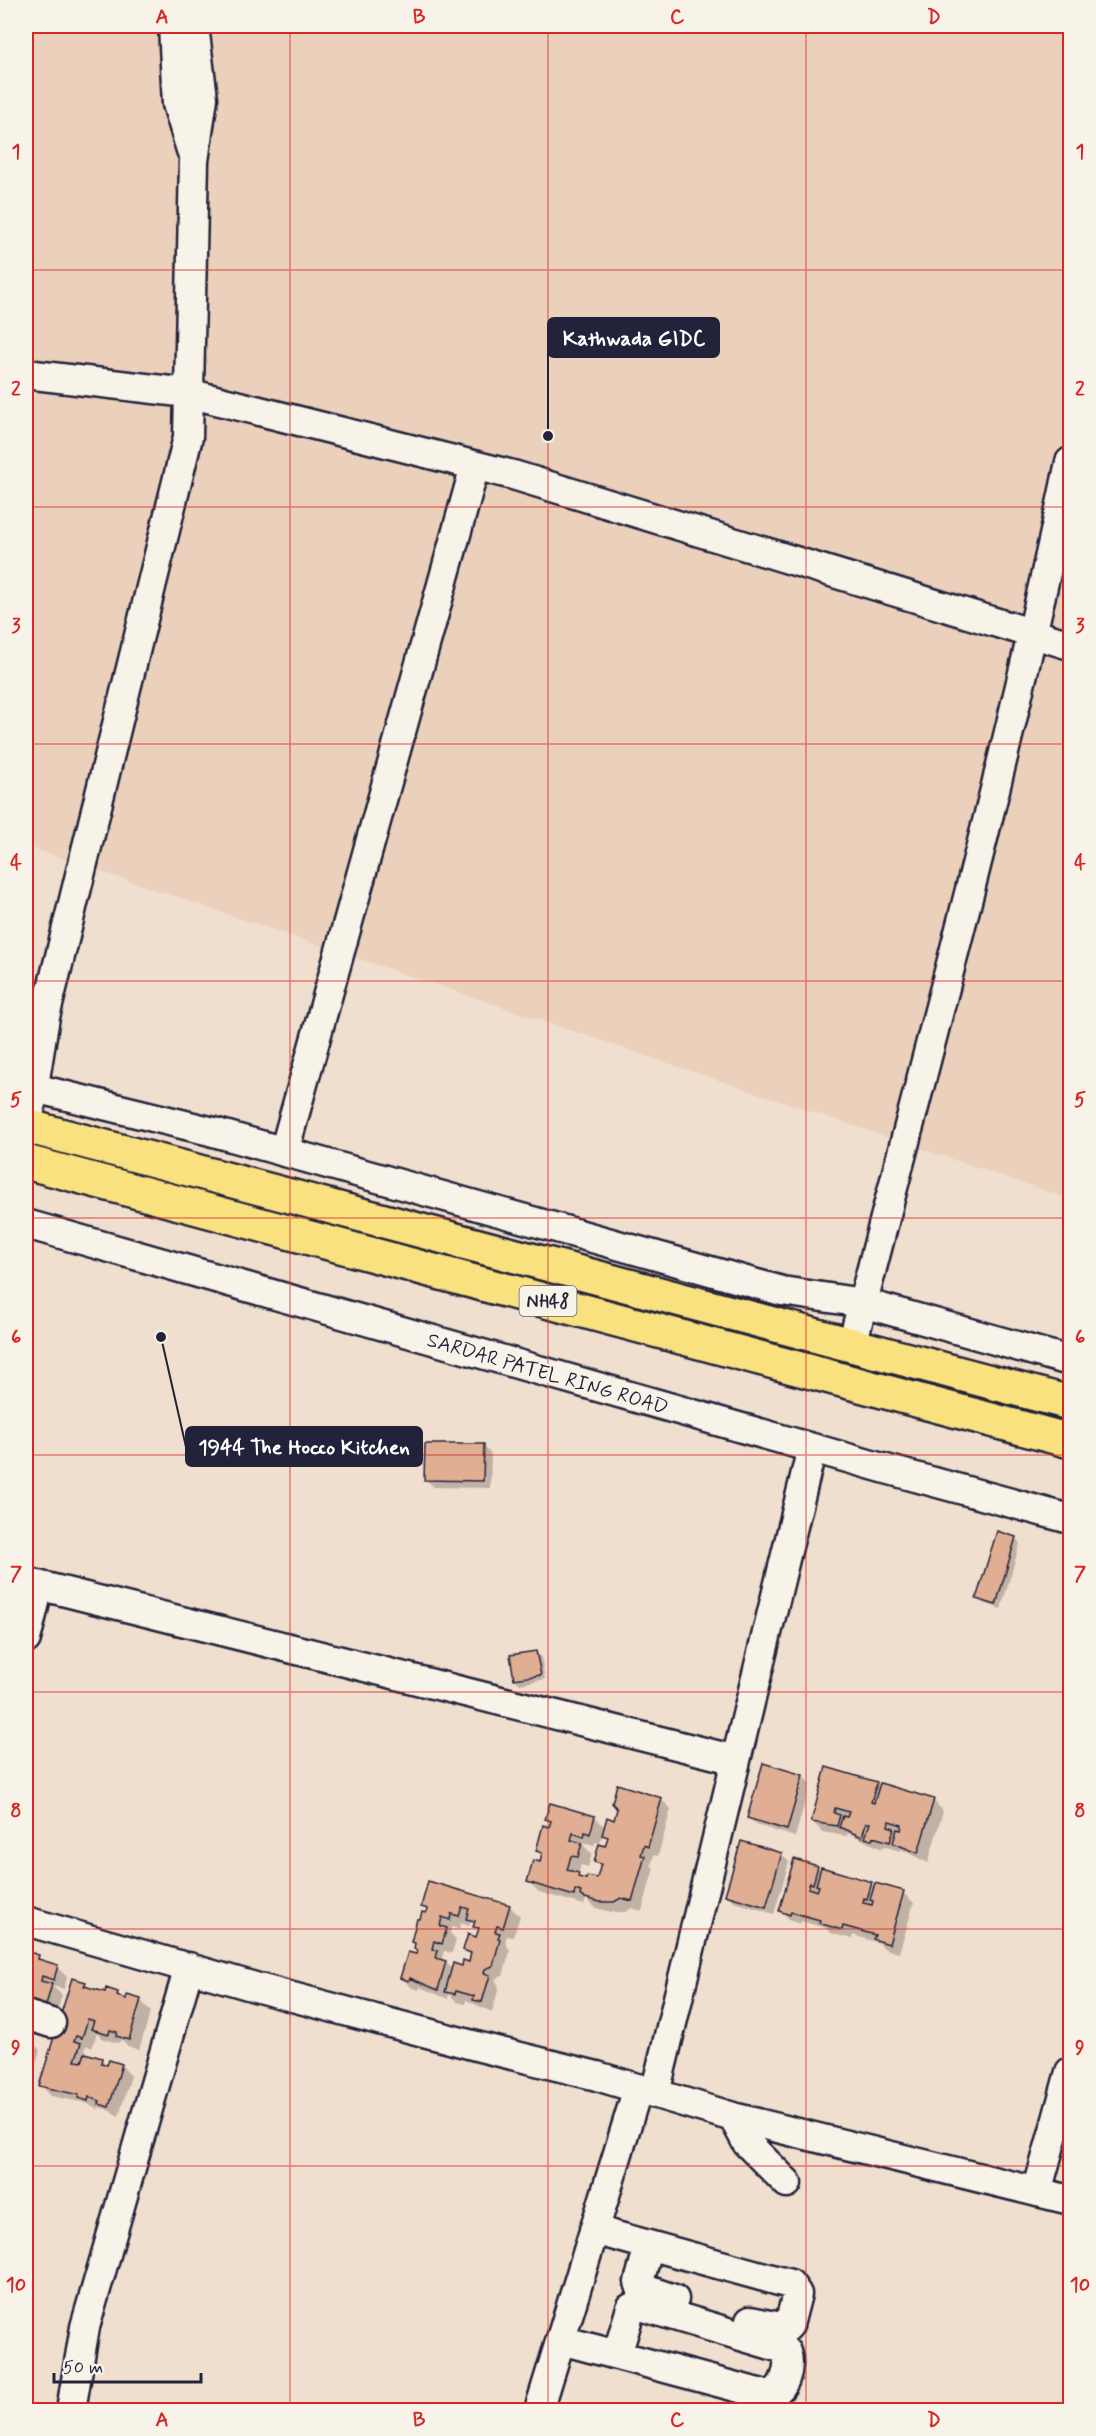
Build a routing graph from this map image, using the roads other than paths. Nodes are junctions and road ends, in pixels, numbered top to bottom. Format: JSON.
{"nodes":[{"id":1,"x":173,"y":26,"type":"edge"},
{"id":2,"x":194,"y":26,"type":"edge"},
{"id":3,"x":194,"y":161,"type":"junction"},
{"id":4,"x":26,"y":374,"type":"edge"},
{"id":5,"x":188,"y":393,"type":"junction"},
{"id":6,"x":1071,"y":462,"type":"edge"},
{"id":7,"x":475,"y":466,"type":"junction"},
{"id":8,"x":1062,"y":545,"type":"edge"},
{"id":9,"x":1034,"y":634,"type":"junction"},
{"id":10,"x":1071,"y":645,"type":"edge"},
{"id":11,"x":26,"y":1023,"type":"edge"},
{"id":12,"x":30,"y":1087,"type":"edge"},
{"id":13,"x":26,"y":1129,"type":"edge"},
{"id":14,"x":284,"y":1152,"type":"junction"},
{"id":15,"x":26,"y":1162,"type":"edge"},
{"id":16,"x":26,"y":1224,"type":"edge"},
{"id":17,"x":863,"y":1303,"type":"junction"},
{"id":18,"x":852,"y":1345,"type":"junction"},
{"id":19,"x":1071,"y":1361,"type":"edge"},
{"id":20,"x":1071,"y":1403,"type":"edge"},
{"id":21,"x":1071,"y":1441,"type":"edge"},
{"id":22,"x":812,"y":1448,"type":"junction"},
{"id":23,"x":1071,"y":1519,"type":"edge"},
{"id":24,"x":32,"y":1584,"type":"edge"},
{"id":25,"x":26,"y":1639,"type":"edge"},
{"id":26,"x":736,"y":1760,"type":"junction"},
{"id":27,"x":26,"y":1921,"type":"edge"},
{"id":28,"x":189,"y":1967,"type":"junction"},
{"id":29,"x":1071,"y":2072,"type":"edge"},
{"id":30,"x":647,"y":2090,"type":"junction"},
{"id":31,"x":733,"y":2117,"type":"junction"},
{"id":32,"x":787,"y":2183,"type":"dead end"},
{"id":33,"x":1037,"y":2192,"type":"junction"},
{"id":34,"x":1071,"y":2200,"type":"edge"},
{"id":35,"x":594,"y":2230,"type":"junction"},
{"id":36,"x":649,"y":2246,"type":"junction"},
{"id":37,"x":561,"y":2340,"type":"junction"},
{"id":38,"x":617,"y":2355,"type":"junction"},
{"id":39,"x":71,"y":2410,"type":"edge"},
{"id":40,"x":539,"y":2410,"type":"edge"}],
"edges":[{"from":1,"to":3,"type":"street"},
{"from":2,"to":3,"type":"street"},
{"from":3,"to":5,"type":"street"},
{"from":4,"to":5,"type":"street"},
{"from":5,"to":7,"type":"street"},
{"from":5,"to":11,"type":"street"},
{"from":5,"to":12,"type":"street"},
{"from":6,"to":8,"type":"street"},
{"from":7,"to":9,"type":"street"},
{"from":7,"to":14,"type":"street"},
{"from":8,"to":9,"type":"street"},
{"from":9,"to":10,"type":"street"},
{"from":9,"to":17,"type":"street"},
{"from":12,"to":13,"type":"street"},
{"from":12,"to":14,"type":"street"},
{"from":13,"to":18,"type":"highway","number":"NH48"},
{"from":14,"to":17,"type":"street"},
{"from":15,"to":21,"type":"highway","number":"NH48"},
{"from":16,"to":22,"type":"street","name":"SARDAR PATEL RING ROAD"},
{"from":17,"to":18,"type":"street"},
{"from":17,"to":19,"type":"street"},
{"from":18,"to":20,"type":"highway","number":"NH48"},
{"from":22,"to":23,"type":"street","name":"SARDAR PATEL RING ROAD"},
{"from":22,"to":26,"type":"street"},
{"from":24,"to":25,"type":"street"},
{"from":24,"to":26,"type":"street"},
{"from":26,"to":30,"type":"street"},
{"from":27,"to":28,"type":"street"},
{"from":28,"to":30,"type":"street"},
{"from":28,"to":39,"type":"street"},
{"from":29,"to":33,"type":"street"},
{"from":30,"to":31,"type":"street"},
{"from":30,"to":35,"type":"street"},
{"from":31,"to":32,"type":"street"},
{"from":31,"to":33,"type":"street"},
{"from":33,"to":34,"type":"street"},
{"from":35,"to":36,"type":"street"},
{"from":35,"to":37,"type":"street"},
{"from":36,"to":36,"type":"street"},
{"from":37,"to":38,"type":"street"},
{"from":37,"to":40,"type":"street"},
{"from":38,"to":38,"type":"street"}]}
